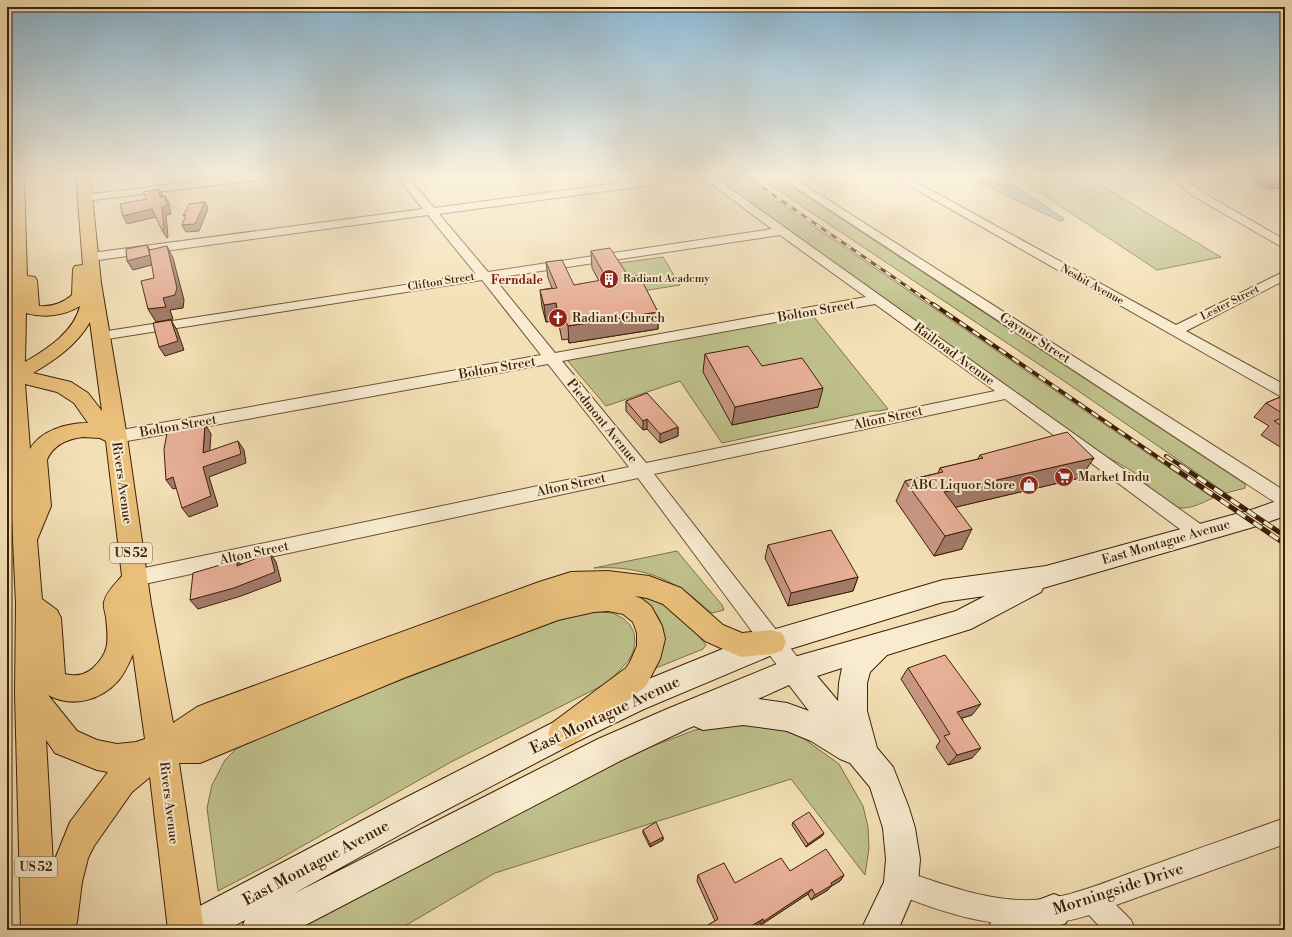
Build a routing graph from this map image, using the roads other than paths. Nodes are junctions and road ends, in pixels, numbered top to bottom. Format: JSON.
{"nodes":[{"id":1,"x":18,"y":221,"type":"edge"},
{"id":2,"x":87,"y":221,"type":"edge"},
{"id":3,"x":359,"y":221,"type":"edge"},
{"id":4,"x":439,"y":221,"type":"edge"},
{"id":5,"x":767,"y":221,"type":"edge"},
{"id":6,"x":853,"y":221,"type":"edge"},
{"id":7,"x":978,"y":221,"type":"edge"},
{"id":8,"x":1243,"y":221,"type":"edge"},
{"id":9,"x":781,"y":231,"type":"junction"},
{"id":10,"x":1285,"y":245,"type":"edge"},
{"id":11,"x":91,"y":257,"type":"junction"},
{"id":12,"x":1285,"y":275,"type":"edge"},
{"id":13,"x":19,"y":276,"type":"junction"},
{"id":14,"x":485,"y":276,"type":"junction"},
{"id":15,"x":93,"y":282,"type":"junction"},
{"id":16,"x":878,"y":299,"type":"junction"},
{"id":17,"x":1176,"y":331,"type":"junction"},
{"id":18,"x":101,"y":336,"type":"junction"},
{"id":19,"x":552,"y":358,"type":"junction"},
{"id":20,"x":15,"y":375,"type":"junction"},
{"id":21,"x":1008,"y":392,"type":"junction"},
{"id":22,"x":1285,"y":392,"type":"edge"},
{"id":23,"x":116,"y":437,"type":"junction"},
{"id":24,"x":641,"y":470,"type":"junction"},
{"id":25,"x":1285,"y":500,"type":"edge"},
{"id":26,"x":1285,"y":507,"type":"edge"},
{"id":27,"x":1199,"y":533,"type":"junction"},
{"id":28,"x":25,"y":540,"type":"junction"},
{"id":29,"x":1046,"y":577,"type":"junction"},
{"id":30,"x":135,"y":578,"type":"junction"},
{"id":31,"x":29,"y":604,"type":"junction"},
{"id":32,"x":772,"y":642,"type":"junction"},
{"id":33,"x":879,"y":645,"type":"junction"},
{"id":34,"x":794,"y":670,"type":"junction"},
{"id":35,"x":29,"y":693,"type":"junction"},
{"id":36,"x":677,"y":719,"type":"junction"},
{"id":37,"x":563,"y":733,"type":"junction"},
{"id":38,"x":162,"y":748,"type":"junction"},
{"id":39,"x":864,"y":755,"type":"junction"},
{"id":40,"x":1285,"y":831,"type":"edge"},
{"id":41,"x":901,"y":883,"type":"junction"},
{"id":42,"x":1094,"y":900,"type":"junction"},
{"id":43,"x":276,"y":909,"type":"edge"},
{"id":44,"x":1054,"y":911,"type":"junction"},
{"id":45,"x":39,"y":930,"type":"edge"},
{"id":46,"x":56,"y":930,"type":"edge"},
{"id":47,"x":186,"y":930,"type":"edge"},
{"id":48,"x":192,"y":930,"type":"edge"},
{"id":49,"x":879,"y":930,"type":"edge"},
{"id":50,"x":1006,"y":930,"type":"edge"},
{"id":51,"x":1121,"y":930,"type":"edge"}],
"edges":[{"from":1,"to":13,"type":"main road","number":"US 52"},
{"from":2,"to":11,"type":"main road","name":"Rivers Avenue","number":"US 52"},
{"from":3,"to":11,"type":"street"},
{"from":4,"to":14,"type":"street","name":"Piedmont Avenue"},
{"from":5,"to":9,"type":"street","name":"Railroad Avenue"},
{"from":6,"to":25,"type":"street","name":"Gaynor Street"},
{"from":7,"to":17,"type":"street","name":"Nesbit Avenue"},
{"from":8,"to":10,"type":"street"},
{"from":9,"to":14,"type":"street","name":"Clifton Street"},
{"from":9,"to":16,"type":"street","name":"Railroad Avenue"},
{"from":11,"to":13,"type":"main road"},
{"from":11,"to":15,"type":"main road","name":"Rivers Avenue","number":"US 52"},
{"from":12,"to":17,"type":"street","name":"Lester Street"},
{"from":13,"to":20,"type":"main road","number":"US 52"},
{"from":14,"to":18,"type":"street","name":"Clifton Street"},
{"from":14,"to":19,"type":"street","name":"Piedmont Avenue"},
{"from":15,"to":18,"type":"main road","name":"Rivers Avenue","number":"US 52"},
{"from":15,"to":20,"type":"main road"},
{"from":16,"to":19,"type":"street","name":"Bolton Street"},
{"from":16,"to":21,"type":"street","name":"Railroad Avenue"},
{"from":17,"to":22,"type":"street","name":"Nesbit Avenue"},
{"from":18,"to":23,"type":"main road","name":"Rivers Avenue","number":"US 52"},
{"from":19,"to":23,"type":"street","name":"Bolton Street"},
{"from":19,"to":24,"type":"street","name":"Piedmont Avenue"},
{"from":20,"to":23,"type":"main road"},
{"from":20,"to":28,"type":"main road","number":"US 52"},
{"from":21,"to":24,"type":"street","name":"Alton Street"},
{"from":21,"to":27,"type":"street","name":"Railroad Avenue"},
{"from":23,"to":28,"type":"main road"},
{"from":23,"to":30,"type":"main road","name":"Rivers Avenue","number":"US 52"},
{"from":24,"to":30,"type":"street","name":"Alton Street"},
{"from":24,"to":32,"type":"street","name":"Piedmont Avenue"},
{"from":26,"to":27,"type":"main road","name":"East Montague Avenue"},
{"from":27,"to":29,"type":"main road","name":"East Montague Avenue"},
{"from":28,"to":31,"type":"main road","number":"US 52"},
{"from":29,"to":32,"type":"main road","name":"East Montague Avenue"},
{"from":29,"to":33,"type":"main road","name":"East Montague Avenue"},
{"from":30,"to":31,"type":"main road"},
{"from":30,"to":38,"type":"main road","name":"Rivers Avenue","number":"US 52"},
{"from":31,"to":35,"type":"main road","number":"US 52"},
{"from":32,"to":34,"type":"street","name":"Piedmont Avenue"},
{"from":32,"to":37,"type":"main road","name":"East Montague Avenue"},
{"from":32,"to":38,"type":"main road"},
{"from":33,"to":34,"type":"main road","name":"East Montague Avenue"},
{"from":33,"to":39,"type":"main road"},
{"from":34,"to":36,"type":"main road","name":"East Montague Avenue"},
{"from":34,"to":39,"type":"main road"},
{"from":35,"to":38,"type":"main road"},
{"from":35,"to":45,"type":"main road","number":"US 52"},
{"from":36,"to":39,"type":"main road"},
{"from":36,"to":43,"type":"main road","name":"East Montague Avenue"},
{"from":37,"to":38,"type":"main road"},
{"from":37,"to":43,"type":"main road","name":"East Montague Avenue"},
{"from":38,"to":46,"type":"main road"},
{"from":38,"to":47,"type":"main road","name":"Rivers Avenue","number":"US 52"},
{"from":39,"to":41,"type":"main road"},
{"from":40,"to":42,"type":"street","name":"Morningside Drive"},
{"from":41,"to":44,"type":"street","name":"Morningside Drive"},
{"from":41,"to":49,"type":"main road"},
{"from":42,"to":44,"type":"street","name":"Morningside Drive"},
{"from":42,"to":51,"type":"street"},
{"from":43,"to":48,"type":"main road","name":"East Montague Avenue"},
{"from":44,"to":50,"type":"main road"}]}
